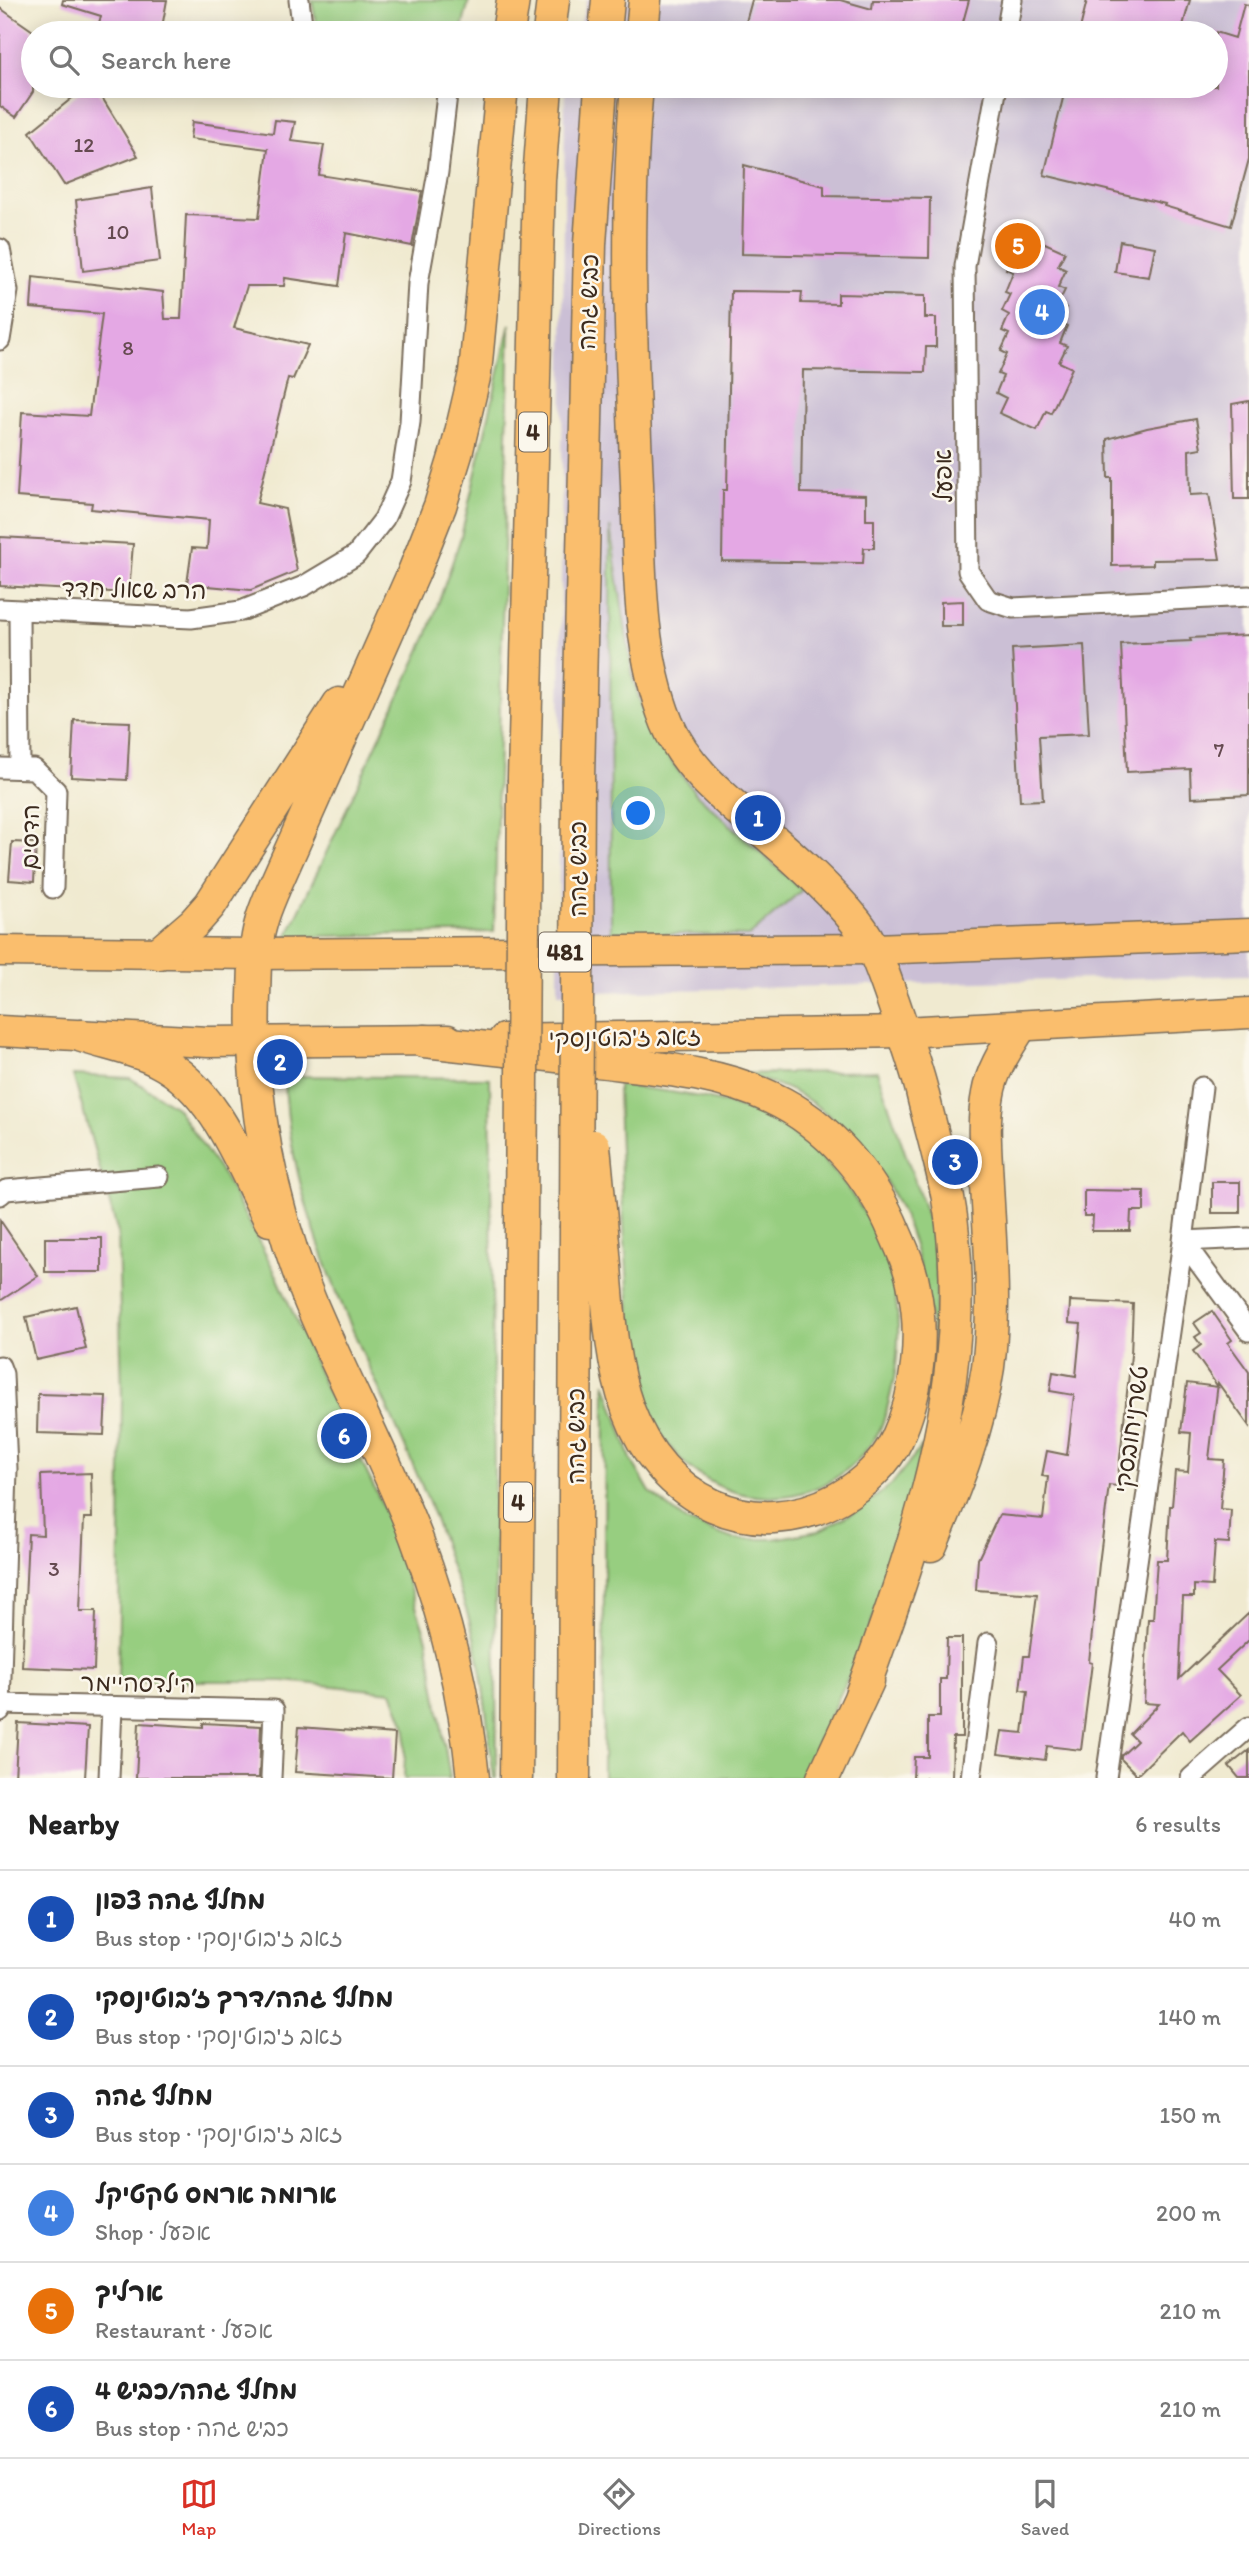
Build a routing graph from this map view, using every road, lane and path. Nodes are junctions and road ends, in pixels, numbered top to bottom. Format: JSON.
{"nodes":[{"id":1,"x":299,"y":0,"type":"edge"},
{"id":2,"x":513,"y":0,"type":"edge"},
{"id":3,"x":553,"y":0,"type":"edge"},
{"id":4,"x":608,"y":0,"type":"edge"},
{"id":5,"x":646,"y":0,"type":"edge"},
{"id":6,"x":1012,"y":0,"type":"edge"},
{"id":7,"x":302,"y":21,"type":"edge"},
{"id":8,"x":510,"y":21,"type":"edge"},
{"id":9,"x":550,"y":21,"type":"edge"},
{"id":10,"x":606,"y":21,"type":"edge"},
{"id":11,"x":643,"y":21,"type":"edge"},
{"id":12,"x":1008,"y":21,"type":"edge"},
{"id":13,"x":447,"y":98,"type":"edge"},
{"id":14,"x":501,"y":98,"type":"edge"},
{"id":15,"x":544,"y":98,"type":"edge"},
{"id":16,"x":600,"y":98,"type":"edge"},
{"id":17,"x":636,"y":98,"type":"edge"},
{"id":18,"x":995,"y":98,"type":"edge"},
{"id":19,"x":0,"y":249,"type":"edge"},
{"id":20,"x":0,"y":340,"type":"edge"},
{"id":21,"x":1249,"y":596,"type":"edge"},
{"id":22,"x":9,"y":610,"type":"edge"},
{"id":23,"x":392,"y":620,"type":"junction"},
{"id":24,"x":0,"y":768,"type":"edge"},
{"id":25,"x":20,"y":768,"type":"junction"},
{"id":26,"x":53,"y":888,"type":"dead end"},
{"id":27,"x":1249,"y":933,"type":"edge"},
{"id":28,"x":875,"y":949,"type":"junction"},
{"id":29,"x":0,"y":951,"type":"edge"},
{"id":30,"x":159,"y":953,"type":"junction"},
{"id":31,"x":255,"y":954,"type":"junction"},
{"id":32,"x":1249,"y":1013,"type":"edge"},
{"id":33,"x":1020,"y":1027,"type":"junction"},
{"id":34,"x":0,"y":1031,"type":"edge"},
{"id":35,"x":904,"y":1032,"type":"junction"},
{"id":36,"x":82,"y":1036,"type":"junction"},
{"id":37,"x":424,"y":1041,"type":"junction"},
{"id":38,"x":252,"y":1042,"type":"junction"},
{"id":39,"x":1202,"y":1087,"type":"dead end"},
{"id":40,"x":159,"y":1177,"type":"dead end"},
{"id":41,"x":0,"y":1195,"type":"edge"},
{"id":42,"x":589,"y":1230,"type":"junction"},
{"id":43,"x":1249,"y":1238,"type":"edge"},
{"id":44,"x":1184,"y":1241,"type":"junction"},
{"id":45,"x":309,"y":1299,"type":"junction"},
{"id":46,"x":1249,"y":1331,"type":"edge"},
{"id":47,"x":0,"y":1366,"type":"edge"},
{"id":48,"x":4,"y":1468,"type":"edge"},
{"id":49,"x":988,"y":1643,"type":"dead end"},
{"id":50,"x":860,"y":1698,"type":"junction"},
{"id":51,"x":0,"y":1704,"type":"edge"},
{"id":52,"x":112,"y":1706,"type":"junction"},
{"id":53,"x":0,"y":1711,"type":"edge"},
{"id":54,"x":1249,"y":1727,"type":"edge"},
{"id":55,"x":108,"y":1778,"type":"edge"},
{"id":56,"x":271,"y":1778,"type":"edge"},
{"id":57,"x":473,"y":1778,"type":"edge"},
{"id":58,"x":516,"y":1778,"type":"edge"},
{"id":59,"x":574,"y":1778,"type":"edge"},
{"id":60,"x":823,"y":1778,"type":"edge"},
{"id":61,"x":971,"y":1778,"type":"edge"},
{"id":62,"x":1105,"y":1778,"type":"edge"},
{"id":63,"x":1191,"y":1778,"type":"edge"}],
"edges":[{"from":1,"to":7,"type":"street"},
{"from":2,"to":8,"type":"highway"},
{"from":3,"to":9,"type":"highway"},
{"from":4,"to":10,"type":"highway"},
{"from":5,"to":11,"type":"highway"},
{"from":6,"to":12,"type":"street"},
{"from":13,"to":22,"type":"street","name":"הרב שאול חדד"},
{"from":14,"to":23,"type":"highway"},
{"from":15,"to":58,"type":"highway","number":"4","bridge":true},
{"from":16,"to":42,"type":"highway","name":"כביש גהה","bridge":true},
{"from":17,"to":28,"type":"highway"},
{"from":18,"to":21,"type":"street","name":"אפעל"},
{"from":19,"to":20,"type":"street"},
{"from":22,"to":25,"type":"street","name":"הדסים"},
{"from":23,"to":30,"type":"highway"},
{"from":23,"to":31,"type":"highway"},
{"from":24,"to":25,"type":"street","name":"הדסים"},
{"from":25,"to":26,"type":"street","name":"הדסים"},
{"from":27,"to":28,"type":"main road","number":"481"},
{"from":28,"to":31,"type":"main road","number":"481"},
{"from":28,"to":35,"type":"highway"},
{"from":29,"to":30,"type":"main road","number":"481"},
{"from":30,"to":31,"type":"main road","number":"481"},
{"from":31,"to":38,"type":"highway"},
{"from":32,"to":33,"type":"main road","name":"זאב ז'בוטינסקי"},
{"from":33,"to":35,"type":"main road","name":"זאב ז'בוטינסקי"},
{"from":33,"to":50,"type":"highway"},
{"from":34,"to":36,"type":"main road","name":"זאב ז'בוטינסקי"},
{"from":35,"to":37,"type":"main road","name":"זאב ז'בוטינסקי"},
{"from":35,"to":50,"type":"highway"},
{"from":36,"to":38,"type":"main road","name":"זאב ז'בוטינסקי"},
{"from":36,"to":45,"type":"highway"},
{"from":37,"to":38,"type":"main road","name":"זאב ז'בוטינסקי"},
{"from":37,"to":42,"type":"highway"},
{"from":38,"to":45,"type":"highway"},
{"from":39,"to":44,"type":"street","name":"טשרניחובסקי"},
{"from":40,"to":41,"type":"street"},
{"from":42,"to":59,"type":"highway","name":"כביש גהה"},
{"from":43,"to":44,"type":"street"},
{"from":44,"to":46,"type":"street"},
{"from":44,"to":62,"type":"street","name":"טשרניחובסקי"},
{"from":45,"to":57,"type":"highway"},
{"from":47,"to":48,"type":"street"},
{"from":48,"to":51,"type":"street"},
{"from":49,"to":61,"type":"street"},
{"from":50,"to":60,"type":"highway"},
{"from":51,"to":52,"type":"street","name":"הילדסהיימר"},
{"from":51,"to":53,"type":"street"},
{"from":52,"to":55,"type":"street"},
{"from":52,"to":56,"type":"street","name":"הילדסהיימר"},
{"from":54,"to":63,"type":"street"}]}
